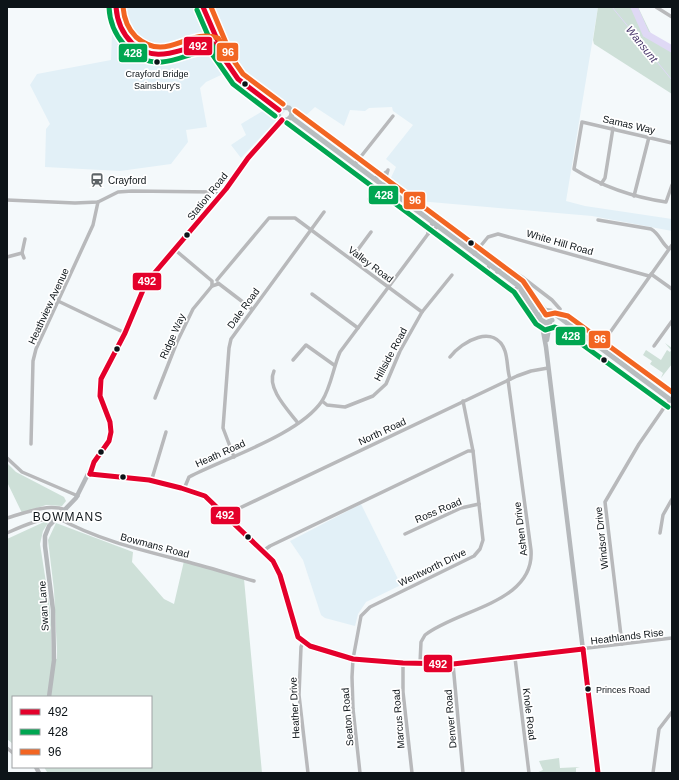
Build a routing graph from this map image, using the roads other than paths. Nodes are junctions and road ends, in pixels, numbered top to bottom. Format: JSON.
{"nodes":[{"id":1,"x":116,"y":7,"type":"edge"},
{"id":2,"x":202,"y":7,"type":"edge"},
{"id":3,"x":656,"y":7,"type":"edge"},
{"id":4,"x":672,"y":17,"type":"edge"},
{"id":5,"x":209,"y":22,"type":"junction"},
{"id":6,"x":200,"y":44,"type":"junction"},
{"id":7,"x":224,"y":57,"type":"junction"},
{"id":8,"x":279,"y":110,"type":"junction"},
{"id":9,"x":393,"y":116,"type":"dead end"},
{"id":10,"x":290,"y":117,"type":"junction"},
{"id":11,"x":282,"y":120,"type":"junction"},
{"id":12,"x":613,"y":128,"type":"junction"},
{"id":13,"x":649,"y":137,"type":"junction"},
{"id":14,"x":672,"y":143,"type":"edge"},
{"id":15,"x":355,"y":164,"type":"junction"},
{"id":16,"x":373,"y":178,"type":"junction"},
{"id":17,"x":601,"y":184,"type":"junction"},
{"id":18,"x":672,"y":185,"type":"edge"},
{"id":19,"x":386,"y":188,"type":"junction"},
{"id":20,"x":221,"y":195,"type":"junction"},
{"id":21,"x":634,"y":196,"type":"junction"},
{"id":22,"x":398,"y":197,"type":"junction"},
{"id":23,"x":369,"y":199,"type":"dead end"},
{"id":24,"x":7,"y":200,"type":"edge"},
{"id":25,"x":98,"y":202,"type":"junction"},
{"id":26,"x":324,"y":212,"type":"dead end"},
{"id":27,"x":598,"y":220,"type":"dead end"},
{"id":28,"x":432,"y":223,"type":"junction"},
{"id":29,"x":437,"y":227,"type":"junction"},
{"id":30,"x":311,"y":229,"type":"junction"},
{"id":31,"x":371,"y":232,"type":"dead end"},
{"id":32,"x":428,"y":234,"type":"junction"},
{"id":33,"x":26,"y":239,"type":"dead end"},
{"id":34,"x":672,"y":245,"type":"edge"},
{"id":35,"x":174,"y":249,"type":"junction"},
{"id":36,"x":669,"y":249,"type":"junction"},
{"id":37,"x":22,"y":253,"type":"junction"},
{"id":38,"x":474,"y":254,"type":"junction"},
{"id":39,"x":7,"y":257,"type":"edge"},
{"id":40,"x":24,"y":258,"type":"dead end"},
{"id":41,"x":352,"y":259,"type":"junction"},
{"id":42,"x":488,"y":265,"type":"junction"},
{"id":43,"x":497,"y":272,"type":"junction"},
{"id":44,"x":452,"y":275,"type":"dead end"},
{"id":45,"x":650,"y":275,"type":"junction"},
{"id":46,"x":212,"y":281,"type":"junction"},
{"id":47,"x":217,"y":282,"type":"junction"},
{"id":48,"x":212,"y":286,"type":"junction"},
{"id":49,"x":388,"y":287,"type":"junction"},
{"id":50,"x":519,"y":287,"type":"junction"},
{"id":51,"x":537,"y":289,"type":"junction"},
{"id":52,"x":672,"y":289,"type":"edge"},
{"id":53,"x":312,"y":294,"type":"dead end"},
{"id":54,"x":532,"y":296,"type":"junction"},
{"id":55,"x":58,"y":301,"type":"junction"},
{"id":56,"x":252,"y":309,"type":"junction"},
{"id":57,"x":560,"y":309,"type":"dead end"},
{"id":58,"x":548,"y":310,"type":"junction"},
{"id":59,"x":422,"y":312,"type":"junction"},
{"id":60,"x":540,"y":319,"type":"junction"},
{"id":61,"x":551,"y":321,"type":"junction"},
{"id":62,"x":672,"y":321,"type":"edge"},
{"id":63,"x":564,"y":322,"type":"junction"},
{"id":64,"x":358,"y":328,"type":"junction"},
{"id":65,"x":125,"y":333,"type":"junction"},
{"id":66,"x":654,"y":346,"type":"dead end"},
{"id":67,"x":546,"y":347,"type":"junction"},
{"id":68,"x":600,"y":348,"type":"junction"},
{"id":69,"x":450,"y":357,"type":"dead end"},
{"id":70,"x":293,"y":360,"type":"dead end"},
{"id":71,"x":334,"y":365,"type":"junction"},
{"id":72,"x":548,"y":368,"type":"junction"},
{"id":73,"x":274,"y":371,"type":"dead end"},
{"id":74,"x":509,"y":379,"type":"junction"},
{"id":75,"x":155,"y":398,"type":"dead end"},
{"id":76,"x":671,"y":400,"type":"edge"},
{"id":77,"x":322,"y":401,"type":"junction"},
{"id":78,"x":463,"y":401,"type":"junction"},
{"id":79,"x":298,"y":423,"type":"junction"},
{"id":80,"x":166,"y":432,"type":"dead end"},
{"id":81,"x":31,"y":444,"type":"dead end"},
{"id":82,"x":472,"y":451,"type":"junction"},
{"id":83,"x":234,"y":457,"type":"junction"},
{"id":84,"x":7,"y":458,"type":"edge"},
{"id":85,"x":90,"y":474,"type":"junction"},
{"id":86,"x":151,"y":482,"type":"junction"},
{"id":87,"x":184,"y":489,"type":"junction"},
{"id":88,"x":78,"y":496,"type":"junction"},
{"id":89,"x":672,"y":499,"type":"edge"},
{"id":90,"x":479,"y":504,"type":"junction"},
{"id":91,"x":66,"y":510,"type":"junction"},
{"id":92,"x":225,"y":515,"type":"junction"},
{"id":93,"x":7,"y":518,"type":"edge"},
{"id":94,"x":55,"y":519,"type":"junction"},
{"id":95,"x":7,"y":533,"type":"edge"},
{"id":96,"x":660,"y":533,"type":"dead end"},
{"id":97,"x":405,"y":534,"type":"dead end"},
{"id":98,"x":263,"y":551,"type":"junction"},
{"id":99,"x":254,"y":581,"type":"dead end"},
{"id":100,"x":672,"y":638,"type":"edge"},
{"id":101,"x":303,"y":642,"type":"junction"},
{"id":102,"x":622,"y":644,"type":"junction"},
{"id":103,"x":583,"y":649,"type":"junction"},
{"id":104,"x":515,"y":658,"type":"junction"},
{"id":105,"x":353,"y":659,"type":"junction"},
{"id":106,"x":403,"y":663,"type":"junction"},
{"id":107,"x":420,"y":663,"type":"junction"},
{"id":108,"x":453,"y":664,"type":"junction"},
{"id":109,"x":49,"y":696,"type":"edge"},
{"id":110,"x":672,"y":712,"type":"edge"},
{"id":111,"x":308,"y":773,"type":"edge"},
{"id":112,"x":360,"y":773,"type":"edge"},
{"id":113,"x":412,"y":773,"type":"edge"},
{"id":114,"x":463,"y":773,"type":"edge"},
{"id":115,"x":529,"y":773,"type":"edge"},
{"id":116,"x":598,"y":773,"type":"edge"},
{"id":117,"x":653,"y":773,"type":"edge"}],
"edges":[{"from":1,"to":6,"type":"main road"},
{"from":2,"to":5,"type":"main road"},
{"from":3,"to":4,"type":"street"},
{"from":5,"to":6,"type":"main road"},
{"from":5,"to":7,"type":"main road"},
{"from":6,"to":7,"type":"main road"},
{"from":7,"to":8,"type":"main road"},
{"from":8,"to":10,"type":"main road"},
{"from":8,"to":11,"type":"main road"},
{"from":9,"to":15,"type":"street"},
{"from":10,"to":11,"type":"main road"},
{"from":10,"to":15,"type":"main road"},
{"from":11,"to":20,"type":"street","name":"Station Road"},
{"from":12,"to":13,"type":"street","name":"Samas Way"},
{"from":12,"to":17,"type":"street"},
{"from":12,"to":17,"type":"street","name":"Samas Way"},
{"from":13,"to":14,"type":"street","name":"Samas Way"},
{"from":13,"to":21,"type":"street"},
{"from":15,"to":16,"type":"main road"},
{"from":16,"to":19,"type":"main road"},
{"from":16,"to":19,"type":"street"},
{"from":17,"to":21,"type":"street"},
{"from":18,"to":21,"type":"street"},
{"from":19,"to":22,"type":"main road"},
{"from":20,"to":25,"type":"street"},
{"from":20,"to":35,"type":"street","name":"Station Road"},
{"from":22,"to":23,"type":"street"},
{"from":22,"to":28,"type":"main road"},
{"from":24,"to":25,"type":"street"},
{"from":25,"to":55,"type":"street","name":"Heathview Avenue"},
{"from":26,"to":30,"type":"street","name":"Dale Road"},
{"from":27,"to":36,"type":"street"},
{"from":28,"to":29,"type":"main road"},
{"from":28,"to":32,"type":"street","name":"Heath Road"},
{"from":29,"to":32,"type":"street","name":"Heath Road"},
{"from":29,"to":38,"type":"main road"},
{"from":30,"to":41,"type":"street","name":"Valley Road"},
{"from":30,"to":47,"type":"street"},
{"from":30,"to":56,"type":"street","name":"Dale Road"},
{"from":31,"to":41,"type":"street"},
{"from":32,"to":49,"type":"street","name":"Heath Road"},
{"from":33,"to":37,"type":"street"},
{"from":34,"to":36,"type":"street"},
{"from":35,"to":46,"type":"street"},
{"from":35,"to":65,"type":"street","name":"Station Road"},
{"from":36,"to":45,"type":"street"},
{"from":37,"to":39,"type":"street"},
{"from":37,"to":40,"type":"street"},
{"from":38,"to":42,"type":"main road"},
{"from":38,"to":45,"type":"street","name":"White Hill Road"},
{"from":41,"to":49,"type":"street","name":"Valley Road"},
{"from":42,"to":43,"type":"main road"},
{"from":42,"to":50,"type":"street"},
{"from":43,"to":50,"type":"main road"},
{"from":43,"to":51,"type":"street"},
{"from":44,"to":59,"type":"street","name":"Hillside Road"},
{"from":45,"to":52,"type":"street","name":"White Hill Road"},
{"from":45,"to":68,"type":"street"},
{"from":46,"to":47,"type":"street"},
{"from":46,"to":48,"type":"street"},
{"from":47,"to":48,"type":"street"},
{"from":47,"to":56,"type":"street"},
{"from":48,"to":75,"type":"street","name":"Ridge Way"},
{"from":49,"to":59,"type":"street","name":"Valley Road"},
{"from":49,"to":64,"type":"street","name":"Heath Road"},
{"from":50,"to":54,"type":"main road"},
{"from":50,"to":60,"type":"main road"},
{"from":51,"to":54,"type":"street"},
{"from":51,"to":57,"type":"street"},
{"from":53,"to":64,"type":"street"},
{"from":54,"to":58,"type":"main road"},
{"from":55,"to":65,"type":"street"},
{"from":55,"to":81,"type":"street","name":"Heathview Avenue"},
{"from":56,"to":83,"type":"street","name":"Dale Road"},
{"from":58,"to":60,"type":"main road"},
{"from":58,"to":61,"type":"main road"},
{"from":58,"to":63,"type":"main road"},
{"from":59,"to":77,"type":"street","name":"Hillside Road"},
{"from":60,"to":61,"type":"main road"},
{"from":60,"to":67,"type":"street"},
{"from":61,"to":63,"type":"main road"},
{"from":61,"to":67,"type":"street"},
{"from":62,"to":66,"type":"street"},
{"from":63,"to":68,"type":"main road"},
{"from":64,"to":71,"type":"street","name":"Heath Road"},
{"from":65,"to":85,"type":"street","name":"Station Road"},
{"from":67,"to":72,"type":"street"},
{"from":68,"to":76,"type":"main road"},
{"from":69,"to":74,"type":"street"},
{"from":70,"to":71,"type":"street"},
{"from":71,"to":77,"type":"street","name":"Heath Road"},
{"from":72,"to":74,"type":"street","name":"North Road"},
{"from":72,"to":103,"type":"street"},
{"from":73,"to":79,"type":"street"},
{"from":74,"to":78,"type":"street","name":"North Road"},
{"from":74,"to":107,"type":"street","name":"Ashen Drive"},
{"from":76,"to":102,"type":"street","name":"Windsor Drive"},
{"from":77,"to":79,"type":"street","name":"Heath Road"},
{"from":78,"to":82,"type":"street","name":"Wentworth Drive"},
{"from":78,"to":92,"type":"street","name":"North Road"},
{"from":79,"to":83,"type":"street","name":"Heath Road"},
{"from":80,"to":86,"type":"street"},
{"from":82,"to":90,"type":"street","name":"Wentworth Drive"},
{"from":82,"to":98,"type":"street"},
{"from":83,"to":87,"type":"street","name":"Heath Road"},
{"from":84,"to":88,"type":"street"},
{"from":85,"to":86,"type":"street"},
{"from":85,"to":88,"type":"street","name":"Station Road"},
{"from":86,"to":87,"type":"street"},
{"from":87,"to":92,"type":"street"},
{"from":88,"to":91,"type":"street","name":"Station Road"},
{"from":89,"to":96,"type":"street"},
{"from":90,"to":97,"type":"street","name":"Ross Road"},
{"from":90,"to":105,"type":"street","name":"Wentworth Drive"},
{"from":91,"to":93,"type":"street"},
{"from":91,"to":94,"type":"street","name":"Station Road"},
{"from":92,"to":98,"type":"street"},
{"from":94,"to":95,"type":"street"},
{"from":94,"to":99,"type":"street","name":"Bowmans Road"},
{"from":94,"to":109,"type":"street","name":"Swan Lane"},
{"from":98,"to":101,"type":"street"},
{"from":100,"to":102,"type":"street","name":"Heathlands Rise"},
{"from":101,"to":105,"type":"street","name":"Heathlands Rise"},
{"from":101,"to":111,"type":"street","name":"Heather Drive"},
{"from":102,"to":103,"type":"street","name":"Heathlands Rise"},
{"from":103,"to":104,"type":"street","name":"Heathlands Rise"},
{"from":103,"to":116,"type":"street"},
{"from":104,"to":108,"type":"street","name":"Heathlands Rise"},
{"from":104,"to":115,"type":"street","name":"Knole Road"},
{"from":105,"to":106,"type":"street","name":"Heathlands Rise"},
{"from":105,"to":112,"type":"street","name":"Seaton Road"},
{"from":106,"to":107,"type":"street","name":"Heathlands Rise"},
{"from":106,"to":113,"type":"street","name":"Marcus Road"},
{"from":107,"to":108,"type":"street","name":"Heathlands Rise"},
{"from":108,"to":114,"type":"street","name":"Denver Road"},
{"from":110,"to":117,"type":"street"}]}
